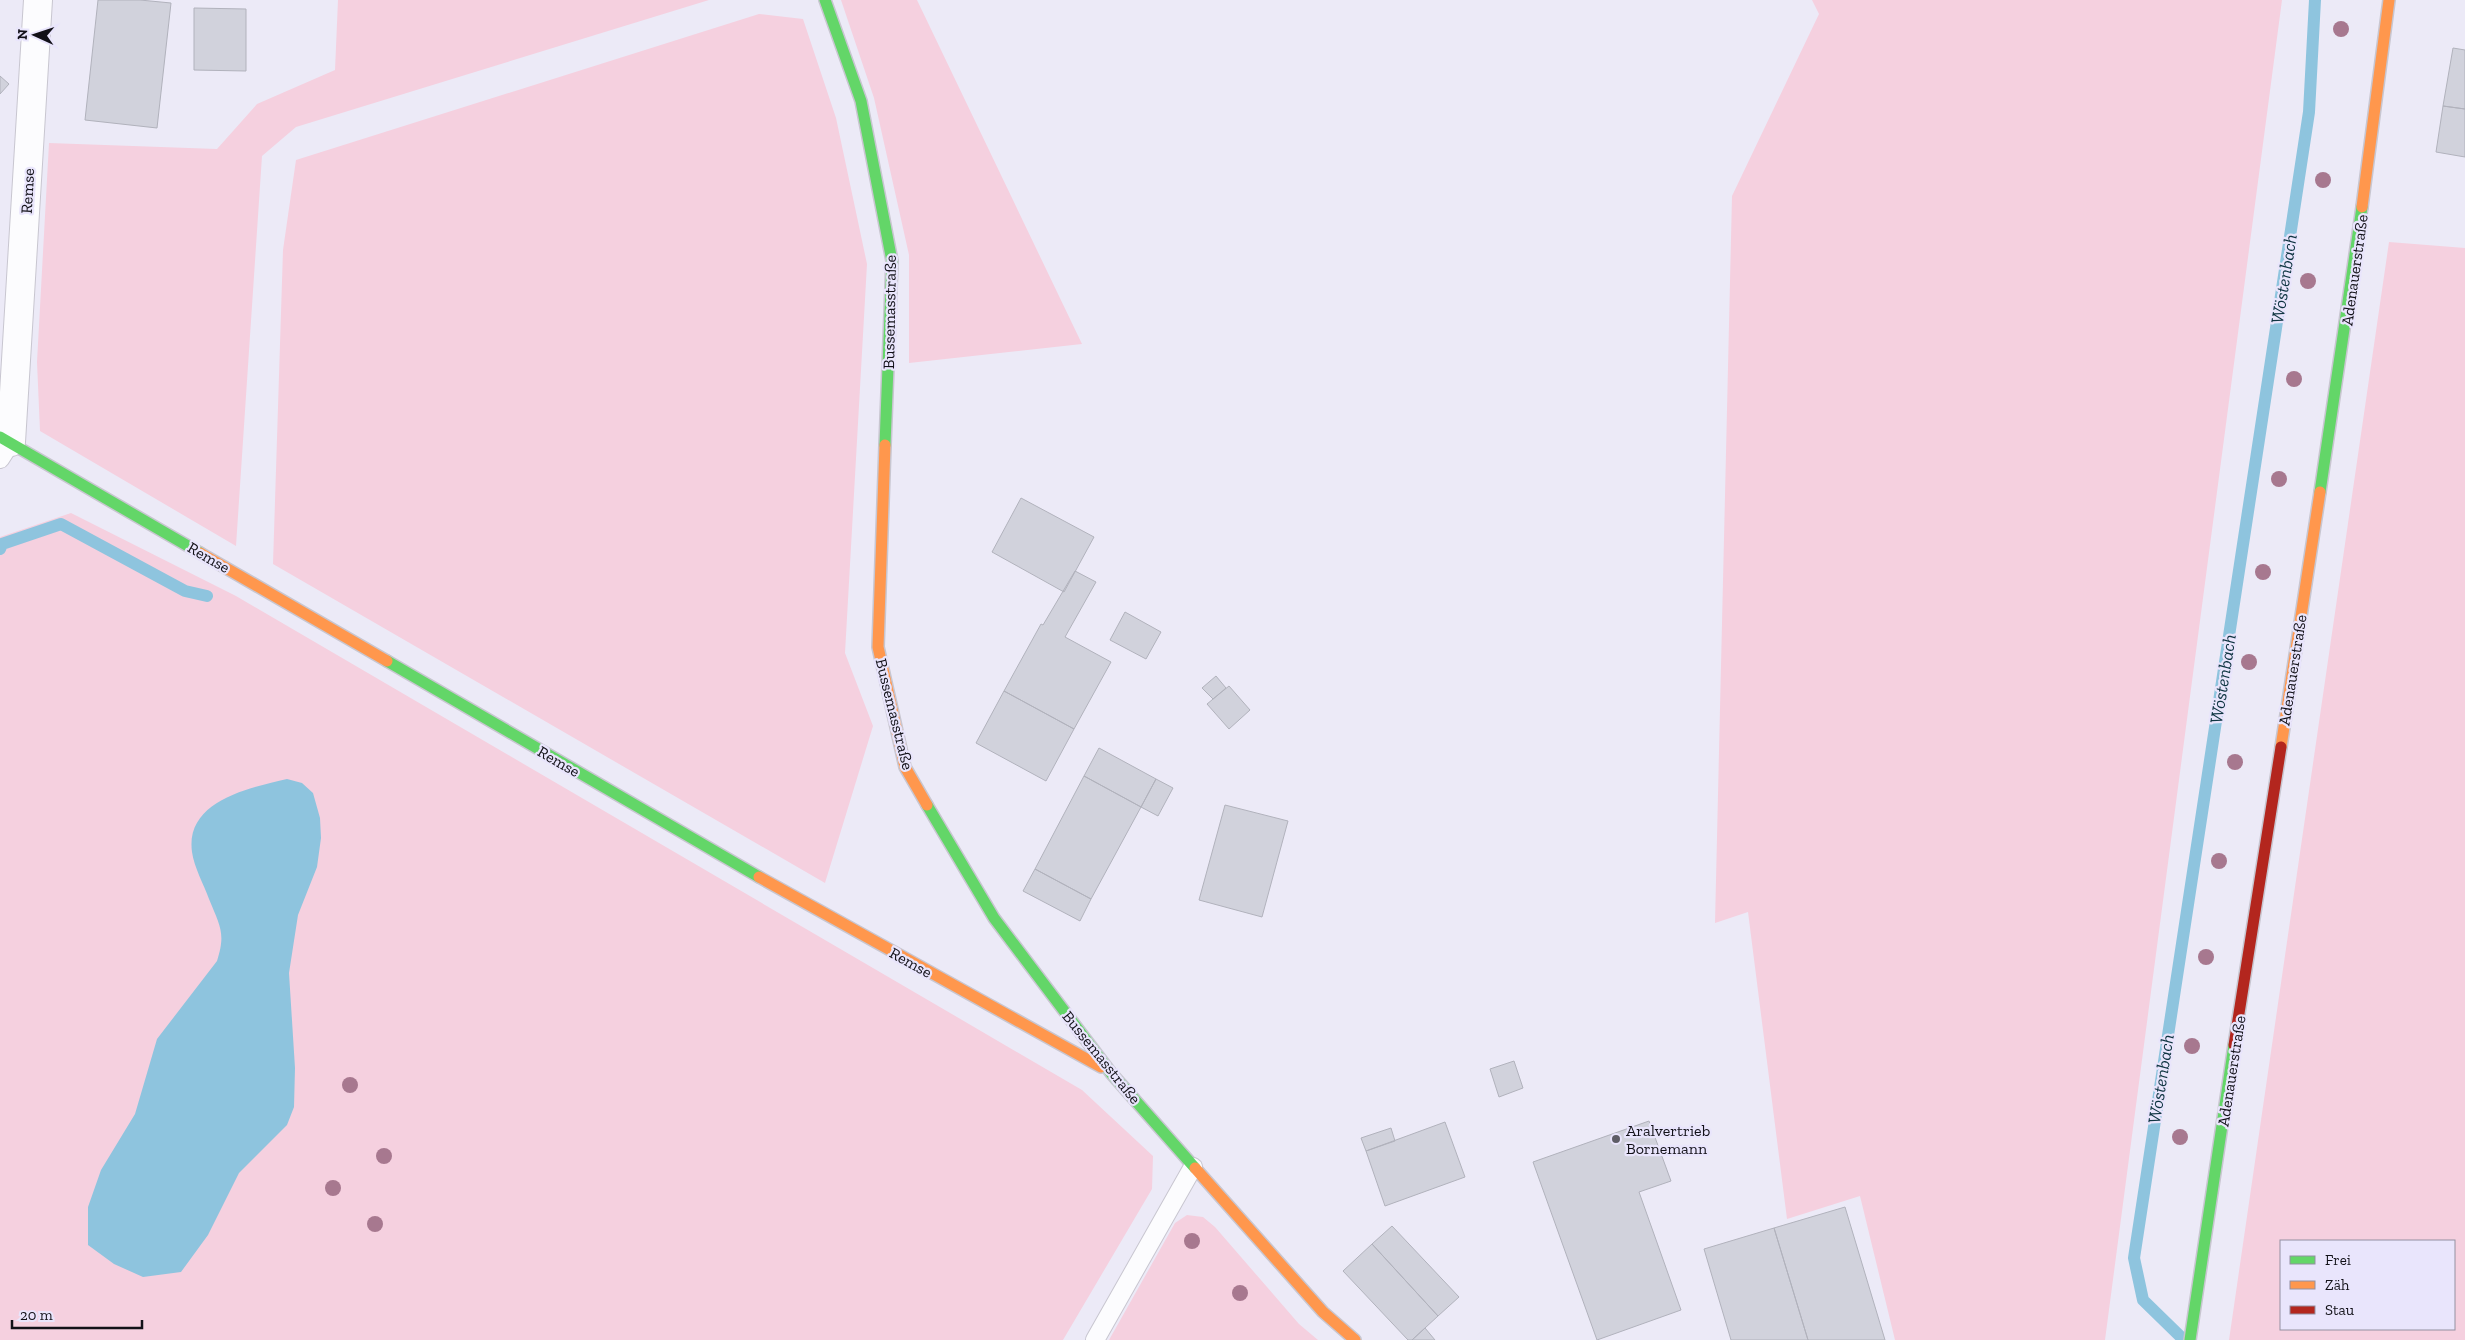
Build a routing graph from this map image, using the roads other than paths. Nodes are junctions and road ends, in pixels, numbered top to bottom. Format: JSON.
{"nodes":[{"id":1,"x":38,"y":0,"type":"edge"},
{"id":2,"x":825,"y":0,"type":"edge"},
{"id":3,"x":2389,"y":0,"type":"edge"},
{"id":4,"x":4,"y":446,"type":"edge"},
{"id":5,"x":1111,"y":1073,"type":"junction"},
{"id":6,"x":1193,"y":1168,"type":"junction"},
{"id":7,"x":1095,"y":1340,"type":"edge"},
{"id":8,"x":1356,"y":1340,"type":"edge"},
{"id":9,"x":2190,"y":1340,"type":"edge"}],
"edges":[{"from":1,"to":4,"type":"street","name":"Remse"},
{"from":2,"to":5,"type":"street","name":"Bussemasstraße"},
{"from":3,"to":9,"type":"street","name":"Adenauerstraße"},
{"from":4,"to":5,"type":"street","name":"Remse"},
{"from":5,"to":6,"type":"street","name":"Bussemasstraße"},
{"from":6,"to":7,"type":"lane"},
{"from":6,"to":8,"type":"street","name":"Bussemasstraße"}]}
